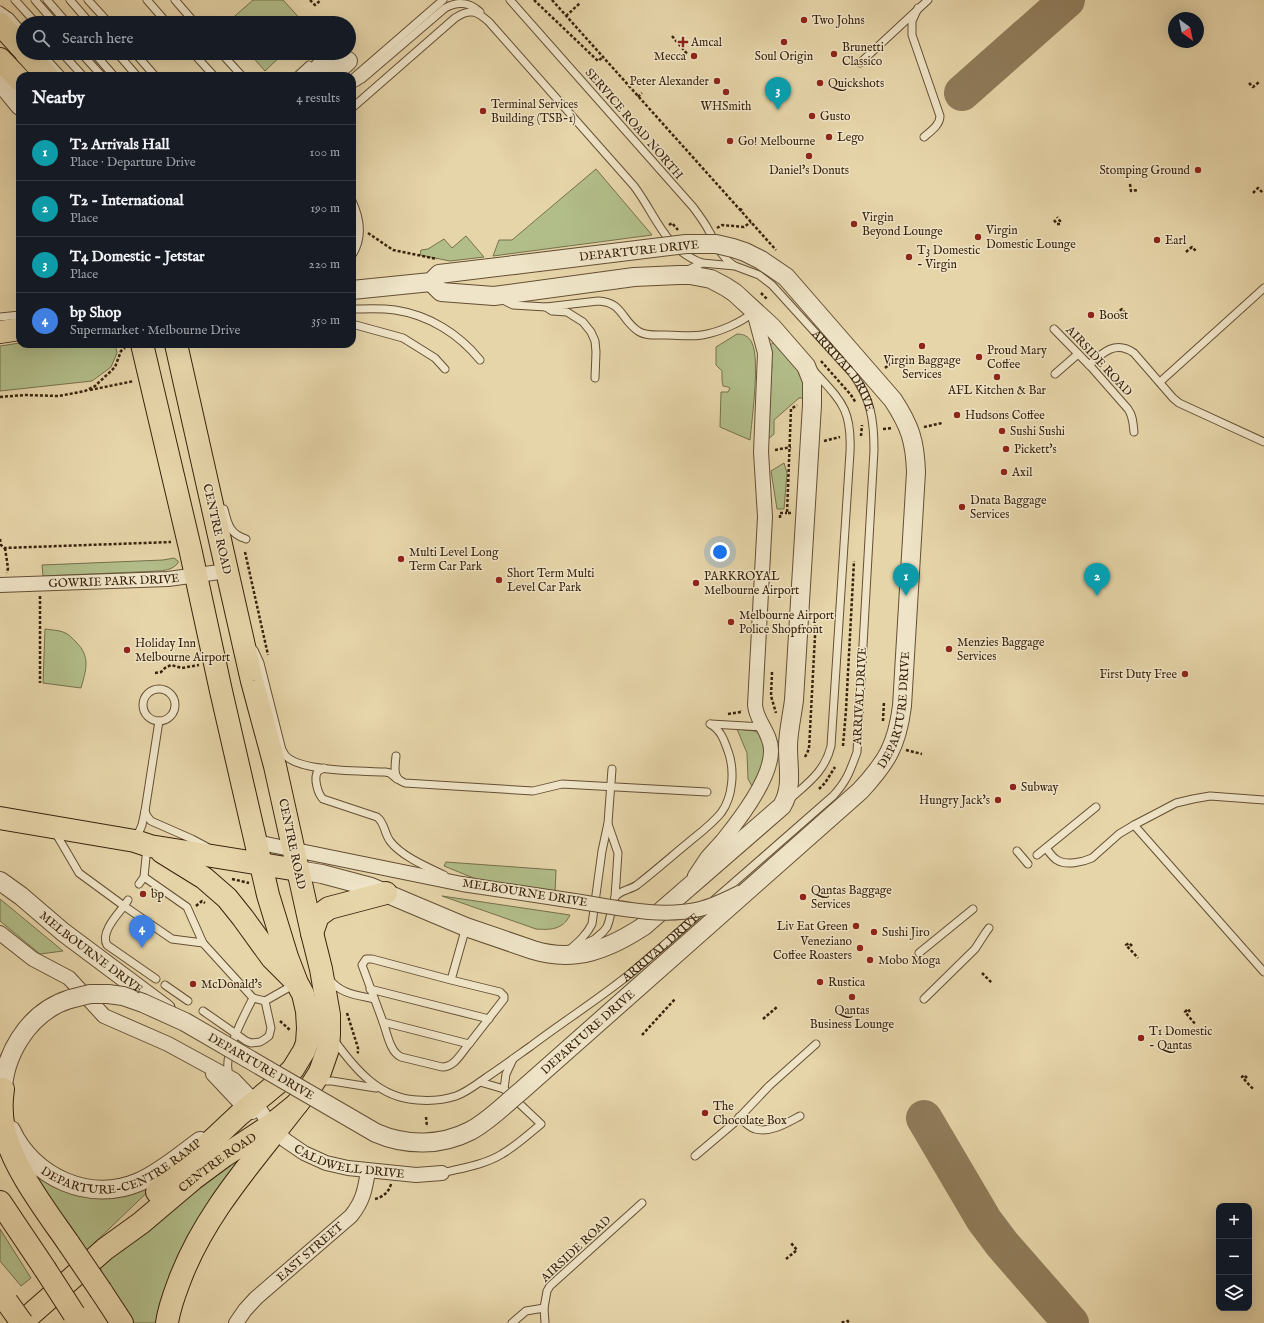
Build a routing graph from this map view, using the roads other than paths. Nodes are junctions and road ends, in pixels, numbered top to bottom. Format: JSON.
{"nodes":[{"id":1,"x":15,"y":0,"type":"edge"},
{"id":2,"x":35,"y":0,"type":"edge"},
{"id":3,"x":47,"y":0,"type":"edge"},
{"id":4,"x":70,"y":0,"type":"edge"},
{"id":5,"x":88,"y":0,"type":"edge"},
{"id":6,"x":147,"y":0,"type":"edge"},
{"id":7,"x":174,"y":0,"type":"edge"},
{"id":8,"x":443,"y":0,"type":"edge"},
{"id":9,"x":510,"y":0,"type":"edge"},
{"id":10,"x":928,"y":0,"type":"edge"},
{"id":11,"x":918,"y":8,"type":"junction"},
{"id":12,"x":0,"y":10,"type":"edge"},
{"id":13,"x":30,"y":16,"type":"edge"},
{"id":14,"x":49,"y":16,"type":"edge"},
{"id":15,"x":61,"y":16,"type":"edge"},
{"id":16,"x":84,"y":16,"type":"edge"},
{"id":17,"x":102,"y":16,"type":"edge"},
{"id":18,"x":161,"y":16,"type":"edge"},
{"id":19,"x":189,"y":16,"type":"edge"},
{"id":20,"x":489,"y":22,"type":"junction"},
{"id":21,"x":0,"y":24,"type":"edge"},
{"id":22,"x":16,"y":24,"type":"edge"},
{"id":23,"x":16,"y":41,"type":"edge"},
{"id":24,"x":0,"y":59,"type":"edge"},
{"id":25,"x":32,"y":60,"type":"edge"},
{"id":26,"x":47,"y":60,"type":"edge"},
{"id":27,"x":68,"y":60,"type":"edge"},
{"id":28,"x":87,"y":60,"type":"edge"},
{"id":29,"x":100,"y":60,"type":"edge"},
{"id":30,"x":123,"y":60,"type":"edge"},
{"id":31,"x":141,"y":60,"type":"edge"},
{"id":32,"x":200,"y":60,"type":"edge"},
{"id":33,"x":227,"y":60,"type":"edge"},
{"id":34,"x":334,"y":60,"type":"edge"},
{"id":35,"x":340,"y":60,"type":"edge"},
{"id":36,"x":860,"y":63,"type":"dead end"},
{"id":37,"x":311,"y":69,"type":"edge"},
{"id":38,"x":43,"y":72,"type":"edge"},
{"id":39,"x":58,"y":72,"type":"edge"},
{"id":40,"x":79,"y":72,"type":"edge"},
{"id":41,"x":98,"y":72,"type":"edge"},
{"id":42,"x":111,"y":72,"type":"edge"},
{"id":43,"x":134,"y":72,"type":"edge"},
{"id":44,"x":152,"y":72,"type":"edge"},
{"id":45,"x":211,"y":72,"type":"edge"},
{"id":46,"x":238,"y":72,"type":"edge"},
{"id":47,"x":333,"y":72,"type":"edge"},
{"id":48,"x":16,"y":76,"type":"edge"},
{"id":49,"x":356,"y":76,"type":"edge"},
{"id":50,"x":0,"y":82,"type":"edge"},
{"id":51,"x":356,"y":83,"type":"edge"},
{"id":52,"x":16,"y":101,"type":"edge"},
{"id":53,"x":356,"y":105,"type":"edge"},
{"id":54,"x":924,"y":137,"type":"dead end"},
{"id":55,"x":356,"y":213,"type":"edge"},
{"id":56,"x":356,"y":246,"type":"edge"},
{"id":57,"x":702,"y":263,"type":"junction"},
{"id":58,"x":735,"y":266,"type":"junction"},
{"id":59,"x":679,"y":275,"type":"junction"},
{"id":60,"x":431,"y":282,"type":"junction"},
{"id":61,"x":1264,"y":288,"type":"edge"},
{"id":62,"x":356,"y":290,"type":"edge"},
{"id":63,"x":494,"y":296,"type":"junction"},
{"id":64,"x":546,"y":307,"type":"junction"},
{"id":65,"x":356,"y":309,"type":"edge"},
{"id":66,"x":754,"y":312,"type":"junction"},
{"id":67,"x":16,"y":315,"type":"edge"},
{"id":68,"x":0,"y":317,"type":"edge"},
{"id":69,"x":356,"y":325,"type":"edge"},
{"id":70,"x":1054,"y":329,"type":"dead end"},
{"id":71,"x":16,"y":330,"type":"edge"},
{"id":72,"x":0,"y":332,"type":"edge"},
{"id":73,"x":137,"y":348,"type":"edge"},
{"id":74,"x":177,"y":348,"type":"edge"},
{"id":75,"x":1078,"y":354,"type":"junction"},
{"id":76,"x":480,"y":360,"type":"dead end"},
{"id":77,"x":1089,"y":365,"type":"junction"},
{"id":78,"x":806,"y":366,"type":"junction"},
{"id":79,"x":445,"y":369,"type":"dead end"},
{"id":80,"x":1055,"y":374,"type":"dead end"},
{"id":81,"x":595,"y":378,"type":"dead end"},
{"id":82,"x":1160,"y":382,"type":"junction"},
{"id":83,"x":184,"y":384,"type":"junction"},
{"id":84,"x":201,"y":417,"type":"dead end"},
{"id":85,"x":1134,"y":432,"type":"dead end"},
{"id":86,"x":1264,"y":442,"type":"edge"},
{"id":87,"x":223,"y":503,"type":"dead end"},
{"id":88,"x":246,"y":539,"type":"dead end"},
{"id":89,"x":227,"y":571,"type":"junction"},
{"id":90,"x":195,"y":575,"type":"junction"},
{"id":91,"x":0,"y":585,"type":"edge"},
{"id":92,"x":237,"y":613,"type":"junction"},
{"id":93,"x":159,"y":721,"type":"junction"},
{"id":94,"x":764,"y":727,"type":"junction"},
{"id":95,"x":396,"y":756,"type":"dead end"},
{"id":96,"x":324,"y":768,"type":"junction"},
{"id":97,"x":612,"y":769,"type":"dead end"},
{"id":98,"x":398,"y":779,"type":"junction"},
{"id":99,"x":611,"y":787,"type":"junction"},
{"id":100,"x":707,"y":792,"type":"dead end"},
{"id":101,"x":1264,"y":800,"type":"edge"},
{"id":102,"x":782,"y":806,"type":"junction"},
{"id":103,"x":1096,"y":807,"type":"dead end"},
{"id":104,"x":145,"y":811,"type":"junction"},
{"id":105,"x":0,"y":818,"type":"edge"},
{"id":106,"x":608,"y":823,"type":"junction"},
{"id":107,"x":1134,"y":824,"type":"junction"},
{"id":108,"x":52,"y":826,"type":"junction"},
{"id":109,"x":256,"y":842,"type":"junction"},
{"id":110,"x":144,"y":844,"type":"junction"},
{"id":111,"x":1046,"y":848,"type":"junction"},
{"id":112,"x":1017,"y":850,"type":"dead end"},
{"id":113,"x":1038,"y":855,"type":"dead end"},
{"id":114,"x":228,"y":859,"type":"junction"},
{"id":115,"x":295,"y":860,"type":"junction"},
{"id":116,"x":261,"y":864,"type":"junction"},
{"id":117,"x":1028,"y":864,"type":"dead end"},
{"id":118,"x":144,"y":877,"type":"junction"},
{"id":119,"x":0,"y":881,"type":"edge"},
{"id":120,"x":140,"y":884,"type":"dead end"},
{"id":121,"x":462,"y":884,"type":"junction"},
{"id":122,"x":754,"y":884,"type":"junction"},
{"id":123,"x":687,"y":888,"type":"junction"},
{"id":124,"x":386,"y":893,"type":"junction"},
{"id":125,"x":615,"y":897,"type":"junction"},
{"id":126,"x":126,"y":903,"type":"junction"},
{"id":127,"x":973,"y":908,"type":"dead end"},
{"id":128,"x":466,"y":927,"type":"junction"},
{"id":129,"x":989,"y":928,"type":"dead end"},
{"id":130,"x":0,"y":933,"type":"edge"},
{"id":131,"x":312,"y":933,"type":"junction"},
{"id":132,"x":203,"y":943,"type":"junction"},
{"id":133,"x":919,"y":953,"type":"dead end"},
{"id":134,"x":562,"y":956,"type":"junction"},
{"id":135,"x":321,"y":969,"type":"junction"},
{"id":136,"x":1264,"y":972,"type":"edge"},
{"id":137,"x":156,"y":979,"type":"dead end"},
{"id":138,"x":451,"y":980,"type":"junction"},
{"id":139,"x":165,"y":985,"type":"dead end"},
{"id":140,"x":300,"y":988,"type":"junction"},
{"id":141,"x":370,"y":989,"type":"junction"},
{"id":142,"x":253,"y":998,"type":"junction"},
{"id":143,"x":374,"y":999,"type":"junction"},
{"id":144,"x":924,"y":999,"type":"dead end"},
{"id":145,"x":188,"y":1001,"type":"dead end"},
{"id":146,"x":265,"y":1001,"type":"junction"},
{"id":147,"x":203,"y":1011,"type":"dead end"},
{"id":148,"x":489,"y":1019,"type":"junction"},
{"id":149,"x":185,"y":1022,"type":"junction"},
{"id":150,"x":383,"y":1022,"type":"junction"},
{"id":151,"x":235,"y":1034,"type":"junction"},
{"id":152,"x":329,"y":1034,"type":"junction"},
{"id":153,"x":469,"y":1044,"type":"junction"},
{"id":154,"x":816,"y":1044,"type":"dead end"},
{"id":155,"x":513,"y":1059,"type":"junction"},
{"id":156,"x":202,"y":1063,"type":"junction"},
{"id":157,"x":234,"y":1080,"type":"junction"},
{"id":158,"x":314,"y":1081,"type":"junction"},
{"id":159,"x":480,"y":1082,"type":"junction"},
{"id":160,"x":379,"y":1088,"type":"junction"},
{"id":161,"x":2,"y":1089,"type":"junction"},
{"id":162,"x":504,"y":1090,"type":"junction"},
{"id":163,"x":247,"y":1108,"type":"junction"},
{"id":164,"x":800,"y":1116,"type":"dead end"},
{"id":165,"x":739,"y":1117,"type":"junction"},
{"id":166,"x":272,"y":1126,"type":"junction"},
{"id":167,"x":695,"y":1156,"type":"dead end"},
{"id":168,"x":368,"y":1171,"type":"junction"},
{"id":169,"x":442,"y":1173,"type":"joint"},
{"id":170,"x":0,"y":1202,"type":"edge"},
{"id":171,"x":642,"y":1203,"type":"dead end"},
{"id":172,"x":105,"y":1249,"type":"junction"},
{"id":173,"x":4,"y":1297,"type":"edge"},
{"id":174,"x":544,"y":1308,"type":"junction"},
{"id":175,"x":77,"y":1319,"type":"edge"},
{"id":176,"x":22,"y":1323,"type":"edge"},
{"id":177,"x":122,"y":1323,"type":"edge"},
{"id":178,"x":167,"y":1323,"type":"edge"},
{"id":179,"x":236,"y":1323,"type":"edge"},
{"id":180,"x":512,"y":1323,"type":"edge"},
{"id":181,"x":545,"y":1323,"type":"edge"}],
"edges":[{"from":1,"to":13,"type":"lane"},
{"from":2,"to":14,"type":"lane"},
{"from":3,"to":15,"type":"lane"},
{"from":4,"to":16,"type":"lane"},
{"from":5,"to":17,"type":"lane"},
{"from":6,"to":18,"type":"lane"},
{"from":7,"to":19,"type":"lane"},
{"from":8,"to":49,"type":"lane"},
{"from":9,"to":58,"type":"lane","name":"SERVICE ROAD NORTH"},
{"from":10,"to":11,"type":"lane"},
{"from":11,"to":36,"type":"lane"},
{"from":11,"to":54,"type":"lane"},
{"from":12,"to":22,"type":"lane"},
{"from":20,"to":51,"type":"lane"},
{"from":20,"to":53,"type":"lane"},
{"from":20,"to":57,"type":"lane"},
{"from":21,"to":23,"type":"main road"},
{"from":24,"to":48,"type":"main road"},
{"from":25,"to":38,"type":"main road"},
{"from":26,"to":39,"type":"lane"},
{"from":27,"to":40,"type":"lane"},
{"from":28,"to":41,"type":"lane"},
{"from":29,"to":42,"type":"lane"},
{"from":30,"to":43,"type":"lane"},
{"from":31,"to":44,"type":"lane"},
{"from":32,"to":45,"type":"lane"},
{"from":33,"to":46,"type":"lane"},
{"from":34,"to":37,"type":"street"},
{"from":35,"to":47,"type":"street"},
{"from":50,"to":52,"type":"street"},
{"from":55,"to":56,"type":"lane"},
{"from":57,"to":58,"type":"lane","name":"ARRIVAL DRIVE"},
{"from":57,"to":59,"type":"lane","name":"ARRIVAL DRIVE"},
{"from":58,"to":155,"type":"lane","name":"ARRIVAL DRIVE"},
{"from":59,"to":63,"type":"street","name":"ARRIVAL DRIVE"},
{"from":59,"to":66,"type":"street","name":"ARRIVAL DRIVE"},
{"from":60,"to":62,"type":"street","name":"DEPARTURE DRIVE"},
{"from":60,"to":63,"type":"street","name":"ARRIVAL DRIVE"},
{"from":60,"to":122,"type":"street","name":"DEPARTURE DRIVE","bridge":true},
{"from":61,"to":82,"type":"lane"},
{"from":63,"to":64,"type":"lane"},
{"from":64,"to":66,"type":"lane"},
{"from":64,"to":81,"type":"lane"},
{"from":65,"to":76,"type":"lane"},
{"from":66,"to":78,"type":"street","name":"ARRIVAL DRIVE"},
{"from":66,"to":94,"type":"street","name":"ARRIVAL DRIVE"},
{"from":67,"to":68,"type":"lane"},
{"from":69,"to":79,"type":"lane"},
{"from":70,"to":75,"type":"lane","name":"AIRSIDE ROAD"},
{"from":71,"to":72,"type":"main road"},
{"from":73,"to":90,"type":"main road","name":"CENTRE ROAD"},
{"from":74,"to":83,"type":"main road","name":"CENTRE ROAD"},
{"from":75,"to":77,"type":"lane","name":"AIRSIDE ROAD"},
{"from":75,"to":80,"type":"lane"},
{"from":77,"to":82,"type":"lane"},
{"from":77,"to":85,"type":"lane","name":"AIRSIDE ROAD"},
{"from":78,"to":102,"type":"street","name":"ARRIVAL DRIVE"},
{"from":78,"to":102,"type":"lane","name":"ARRIVAL DRIVE"},
{"from":82,"to":86,"type":"lane"},
{"from":83,"to":84,"type":"lane"},
{"from":83,"to":89,"type":"main road","name":"CENTRE ROAD"},
{"from":87,"to":88,"type":"lane"},
{"from":89,"to":90,"type":"street","name":"GOWRIE PARK DRIVE"},
{"from":89,"to":92,"type":"main road","name":"CENTRE ROAD"},
{"from":90,"to":91,"type":"street","name":"GOWRIE PARK DRIVE"},
{"from":90,"to":109,"type":"main road","name":"CENTRE ROAD"},
{"from":92,"to":96,"type":"lane"},
{"from":92,"to":115,"type":"main road","name":"CENTRE ROAD"},
{"from":93,"to":93,"type":"lane"},
{"from":93,"to":104,"type":"lane"},
{"from":94,"to":123,"type":"street","name":"ARRIVAL DRIVE"},
{"from":94,"to":125,"type":"lane"},
{"from":95,"to":98,"type":"lane"},
{"from":96,"to":98,"type":"lane"},
{"from":96,"to":121,"type":"lane"},
{"from":97,"to":99,"type":"lane"},
{"from":98,"to":99,"type":"lane"},
{"from":99,"to":100,"type":"lane"},
{"from":99,"to":106,"type":"lane"},
{"from":101,"to":107,"type":"lane"},
{"from":102,"to":123,"type":"street","name":"ARRIVAL DRIVE"},
{"from":103,"to":111,"type":"lane"},
{"from":104,"to":110,"type":"lane"},
{"from":104,"to":114,"type":"lane"},
{"from":105,"to":108,"type":"main road","name":"MELBOURNE DRIVE"},
{"from":106,"to":125,"type":"lane"},
{"from":106,"to":134,"type":"lane"},
{"from":107,"to":111,"type":"lane"},
{"from":107,"to":136,"type":"lane"},
{"from":108,"to":110,"type":"main road","name":"MELBOURNE DRIVE"},
{"from":108,"to":126,"type":"lane"},
{"from":109,"to":115,"type":"street"},
{"from":109,"to":116,"type":"main road","name":"CENTRE ROAD"},
{"from":110,"to":114,"type":"main road","name":"MELBOURNE DRIVE"},
{"from":110,"to":118,"type":"lane"},
{"from":110,"to":140,"type":"main road","name":"MELBOURNE DRIVE"},
{"from":111,"to":113,"type":"lane"},
{"from":112,"to":117,"type":"lane"},
{"from":114,"to":116,"type":"main road","name":"MELBOURNE DRIVE"},
{"from":115,"to":116,"type":"main road","name":"MELBOURNE DRIVE"},
{"from":115,"to":121,"type":"street","name":"MELBOURNE DRIVE"},
{"from":115,"to":124,"type":"street","name":"MELBOURNE DRIVE"},
{"from":115,"to":131,"type":"main road","name":"CENTRE ROAD"},
{"from":116,"to":140,"type":"main road","name":"CENTRE ROAD"},
{"from":118,"to":120,"type":"lane"},
{"from":118,"to":132,"type":"lane"},
{"from":119,"to":149,"type":"street","name":"MELBOURNE DRIVE","bridge":true},
{"from":121,"to":122,"type":"street","name":"MELBOURNE DRIVE","bridge":true},
{"from":122,"to":149,"type":"street","name":"DEPARTURE DRIVE","bridge":true},
{"from":123,"to":134,"type":"street","name":"ARRIVAL DRIVE"},
{"from":124,"to":128,"type":"street","name":"MELBOURNE DRIVE"},
{"from":124,"to":131,"type":"main road"},
{"from":125,"to":134,"type":"lane"},
{"from":126,"to":132,"type":"lane"},
{"from":126,"to":137,"type":"lane"},
{"from":127,"to":133,"type":"lane"},
{"from":128,"to":134,"type":"street","name":"MELBOURNE DRIVE"},
{"from":128,"to":138,"type":"lane"},
{"from":129,"to":144,"type":"lane"},
{"from":130,"to":156,"type":"street","name":"CALDWELL DRIVE"},
{"from":131,"to":135,"type":"main road","name":"CENTRE ROAD"},
{"from":132,"to":142,"type":"lane"},
{"from":135,"to":143,"type":"lane"},
{"from":135,"to":152,"type":"main road","name":"CENTRE ROAD"},
{"from":138,"to":141,"type":"lane"},
{"from":138,"to":148,"type":"lane"},
{"from":139,"to":145,"type":"lane"},
{"from":140,"to":146,"type":"lane"},
{"from":140,"to":152,"type":"main road","name":"ARRIVAL DRIVE"},
{"from":140,"to":163,"type":"main road","name":"CENTRE ROAD"},
{"from":141,"to":143,"type":"lane"},
{"from":141,"to":148,"type":"lane"},
{"from":142,"to":146,"type":"lane"},
{"from":142,"to":151,"type":"lane"},
{"from":143,"to":150,"type":"lane"},
{"from":146,"to":151,"type":"lane"},
{"from":147,"to":151,"type":"lane"},
{"from":148,"to":153,"type":"lane"},
{"from":149,"to":161,"type":"street","name":"DEPARTURE-CENTRE RAMP","bridge":true},
{"from":150,"to":153,"type":"lane"},
{"from":150,"to":153,"type":"lane"},
{"from":151,"to":157,"type":"lane"},
{"from":152,"to":158,"type":"main road","name":"CENTRE ROAD"},
{"from":152,"to":160,"type":"lane","name":"ARRIVAL DRIVE"},
{"from":154,"to":165,"type":"lane"},
{"from":155,"to":159,"type":"lane","name":"ARRIVAL DRIVE"},
{"from":155,"to":162,"type":"lane"},
{"from":156,"to":157,"type":"street","name":"CALDWELL DRIVE"},
{"from":156,"to":163,"type":"street","name":"CALDWELL DRIVE"},
{"from":157,"to":163,"type":"street","name":"CALDWELL DRIVE"},
{"from":158,"to":160,"type":"lane","name":"ARRIVAL DRIVE"},
{"from":158,"to":166,"type":"main road","name":"CENTRE ROAD"},
{"from":159,"to":160,"type":"lane","name":"ARRIVAL DRIVE"},
{"from":159,"to":162,"type":"lane"},
{"from":161,"to":163,"type":"street","name":"DEPARTURE-CENTRE RAMP"},
{"from":161,"to":177,"type":"main road","bridge":true},
{"from":162,"to":169,"type":"lane"},
{"from":163,"to":166,"type":"street","name":"CALDWELL DRIVE"},
{"from":163,"to":172,"type":"main road","name":"CENTRE ROAD"},
{"from":164,"to":165,"type":"lane"},
{"from":165,"to":167,"type":"lane"},
{"from":166,"to":168,"type":"street","name":"CALDWELL DRIVE"},
{"from":166,"to":172,"type":"main road","name":"CENTRE ROAD"},
{"from":166,"to":178,"type":"main road","name":"CENTRE ROAD"},
{"from":168,"to":169,"type":"street","name":"CALDWELL DRIVE"},
{"from":168,"to":179,"type":"street","name":"EAST STREET"},
{"from":170,"to":175,"type":"main road","bridge":true},
{"from":171,"to":174,"type":"lane","name":"AIRSIDE ROAD"},
{"from":172,"to":176,"type":"main road","name":"CENTRE ROAD"},
{"from":173,"to":176,"type":"main road","bridge":true},
{"from":174,"to":180,"type":"lane"},
{"from":174,"to":181,"type":"lane","name":"AIRSIDE ROAD"}]}
